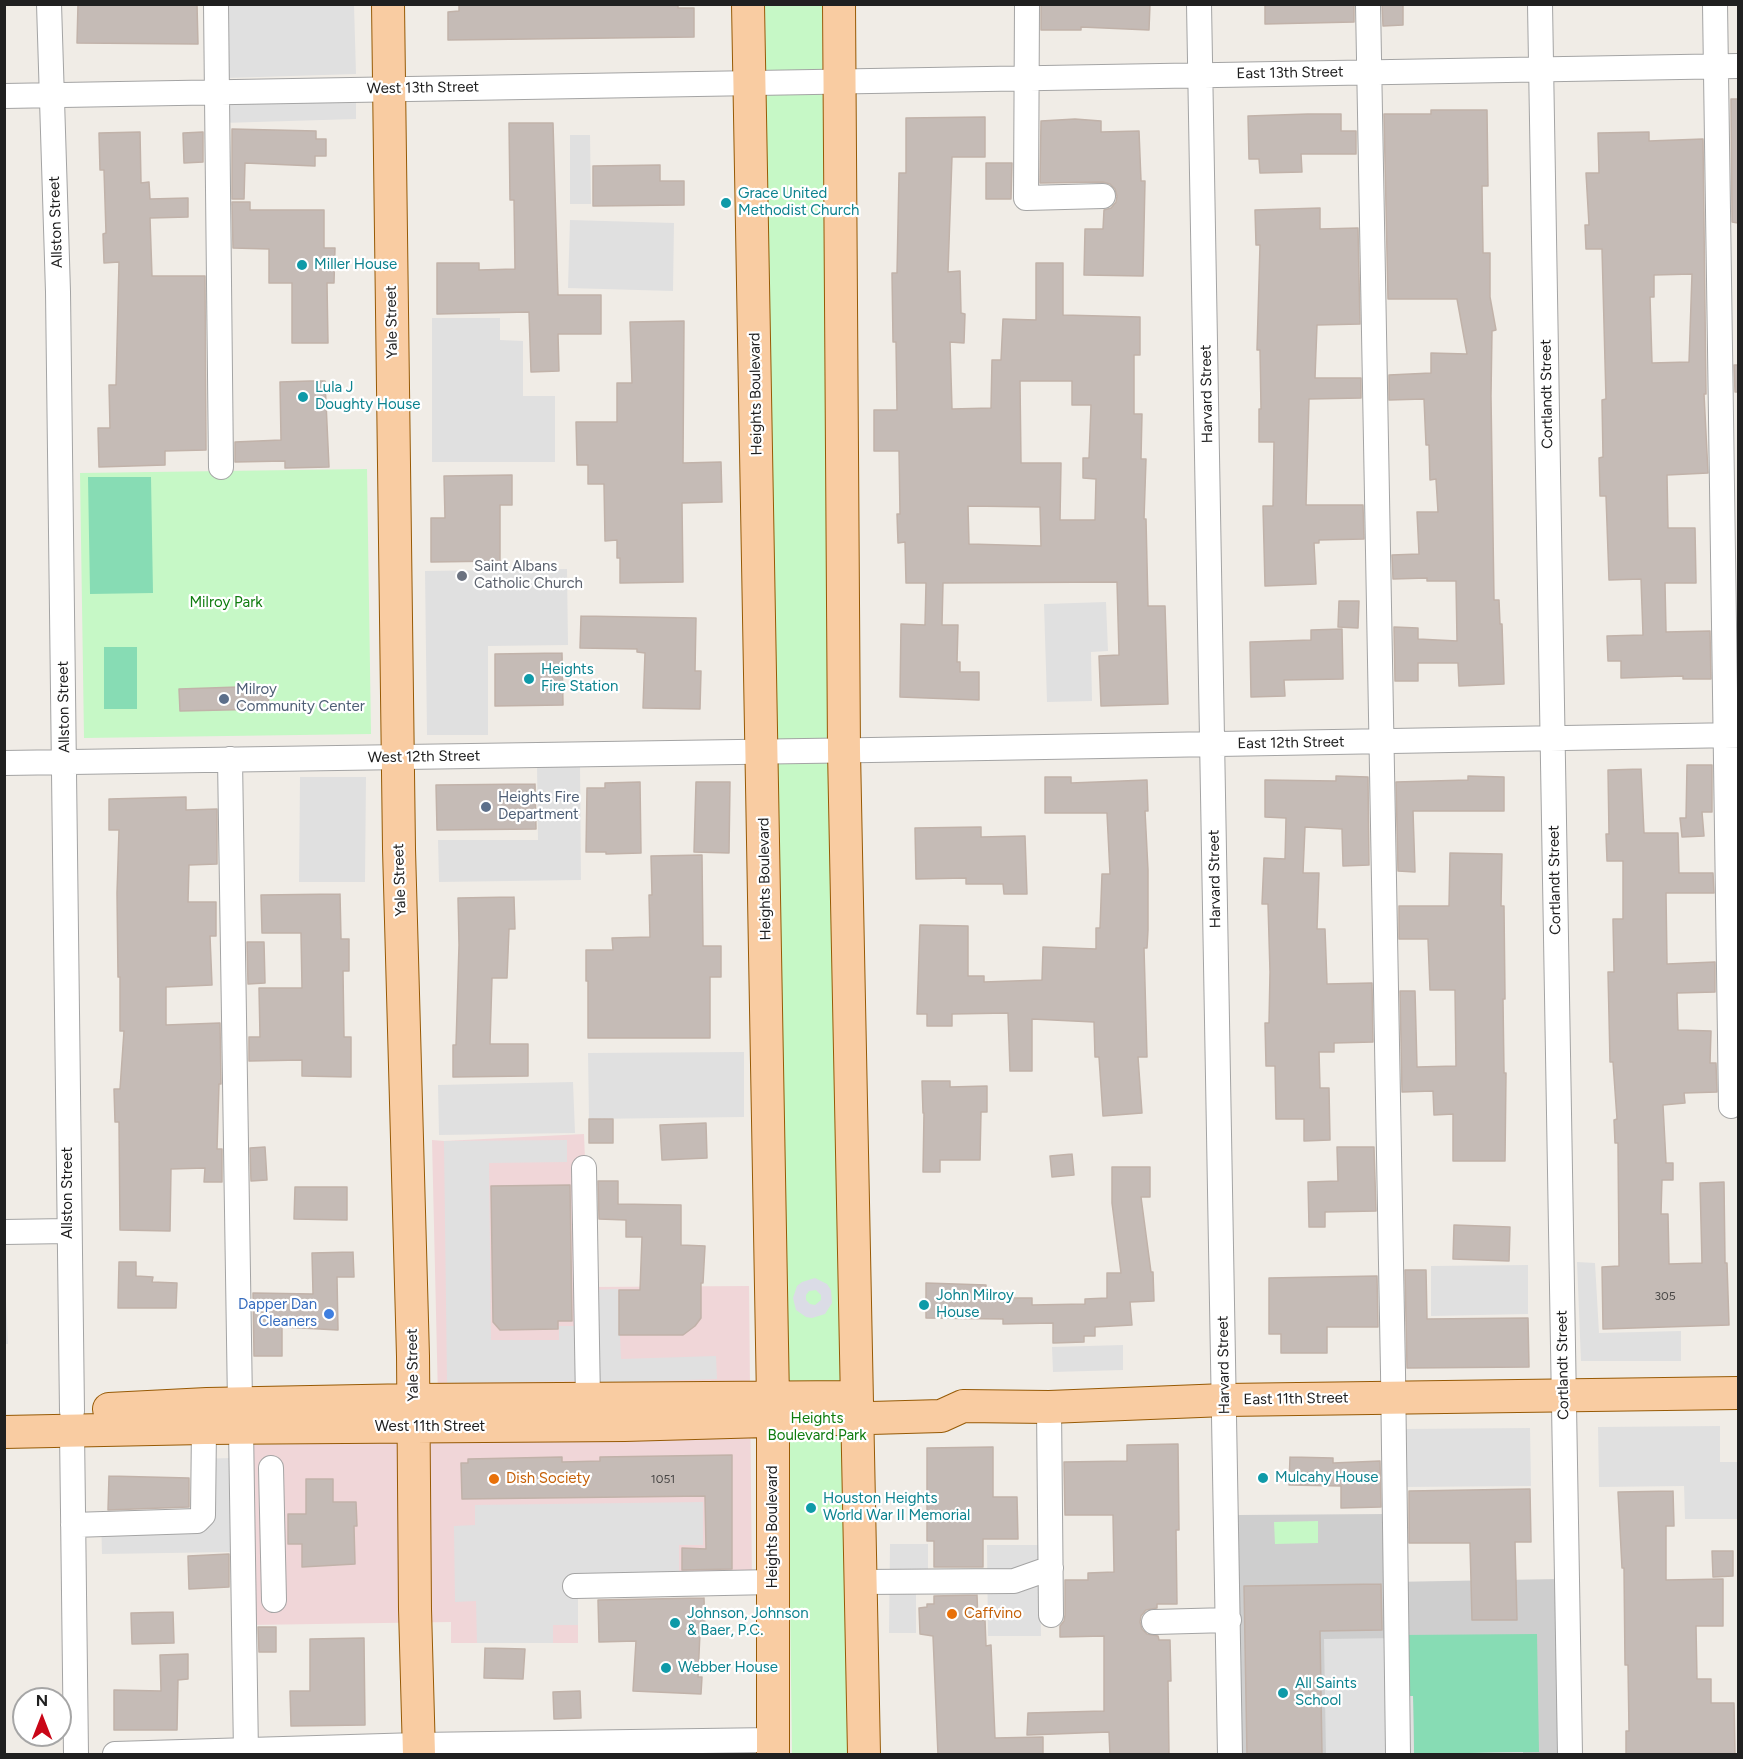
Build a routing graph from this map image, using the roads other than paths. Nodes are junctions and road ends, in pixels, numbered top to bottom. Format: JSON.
{"nodes":[{"id":1,"x":49,"y":4,"type":"edge"},
{"id":2,"x":216,"y":4,"type":"edge"},
{"id":3,"x":388,"y":4,"type":"edge"},
{"id":4,"x":748,"y":4,"type":"edge"},
{"id":5,"x":839,"y":4,"type":"edge"},
{"id":6,"x":1027,"y":4,"type":"edge"},
{"id":7,"x":1199,"y":4,"type":"edge"},
{"id":8,"x":1368,"y":4,"type":"edge"},
{"id":9,"x":1540,"y":4,"type":"edge"},
{"id":10,"x":1715,"y":4,"type":"edge"},
{"id":11,"x":1727,"y":66,"type":"edge"},
{"id":12,"x":1541,"y":69,"type":"junction"},
{"id":13,"x":1369,"y":72,"type":"junction"},
{"id":14,"x":1200,"y":75,"type":"junction"},
{"id":15,"x":1027,"y":78,"type":"junction"},
{"id":16,"x":841,"y":81,"type":"junction"},
{"id":17,"x":750,"y":82,"type":"junction"},
{"id":18,"x":388,"y":88,"type":"junction"},
{"id":19,"x":217,"y":92,"type":"junction"},
{"id":20,"x":51,"y":95,"type":"junction"},
{"id":21,"x":4,"y":96,"type":"edge"},
{"id":22,"x":1103,"y":196,"type":"dead end"},
{"id":23,"x":221,"y":466,"type":"dead end"},
{"id":24,"x":1732,"y":735,"type":"edge"},
{"id":25,"x":1553,"y":738,"type":"junction"},
{"id":26,"x":1381,"y":741,"type":"junction"},
{"id":27,"x":1213,"y":744,"type":"junction"},
{"id":28,"x":844,"y":751,"type":"junction"},
{"id":29,"x":763,"y":752,"type":"junction"},
{"id":30,"x":398,"y":756,"type":"junction"},
{"id":31,"x":230,"y":759,"type":"junction"},
{"id":32,"x":65,"y":762,"type":"junction"},
{"id":33,"x":4,"y":763,"type":"edge"},
{"id":34,"x":1731,"y":1106,"type":"dead end"},
{"id":35,"x":584,"y":1168,"type":"dead end"},
{"id":36,"x":68,"y":1230,"type":"junction"},
{"id":37,"x":4,"y":1232,"type":"edge"},
{"id":38,"x":1738,"y":1394,"type":"edge"},
{"id":39,"x":1564,"y":1396,"type":"junction"},
{"id":40,"x":1393,"y":1398,"type":"junction"},
{"id":41,"x":1225,"y":1400,"type":"junction"},
{"id":42,"x":588,"y":1401,"type":"junction"},
{"id":43,"x":1049,"y":1407,"type":"junction"},
{"id":44,"x":856,"y":1408,"type":"junction"},
{"id":45,"x":773,"y":1410,"type":"junction"},
{"id":46,"x":4,"y":1413,"type":"edge"},
{"id":47,"x":414,"y":1414,"type":"junction"},
{"id":48,"x":240,"y":1416,"type":"junction"},
{"id":49,"x":72,"y":1421,"type":"junction"},
{"id":50,"x":204,"y":1428,"type":"junction"},
{"id":51,"x":4,"y":1432,"type":"edge"},
{"id":52,"x":271,"y":1468,"type":"dead end"},
{"id":53,"x":73,"y":1525,"type":"junction"},
{"id":54,"x":1051,"y":1568,"type":"junction"},
{"id":55,"x":773,"y":1582,"type":"junction"},
{"id":56,"x":860,"y":1582,"type":"junction"},
{"id":57,"x":575,"y":1586,"type":"dead end"},
{"id":58,"x":274,"y":1600,"type":"dead end"},
{"id":59,"x":1052,"y":1615,"type":"dead end"},
{"id":60,"x":1229,"y":1620,"type":"junction"},
{"id":61,"x":1154,"y":1622,"type":"dead end"},
{"id":62,"x":773,"y":1747,"type":"edge"},
{"id":63,"x":418,"y":1750,"type":"edge"},
{"id":64,"x":246,"y":1753,"type":"edge"},
{"id":65,"x":76,"y":1755,"type":"edge"},
{"id":66,"x":115,"y":1755,"type":"edge"},
{"id":67,"x":864,"y":1755,"type":"edge"},
{"id":68,"x":1230,"y":1755,"type":"edge"},
{"id":69,"x":1398,"y":1755,"type":"edge"},
{"id":70,"x":1570,"y":1755,"type":"edge"}],
"edges":[{"from":1,"to":20,"type":"street","name":"Allston Street"},
{"from":2,"to":19,"type":"street"},
{"from":3,"to":18,"type":"main road","name":"Yale Street"},
{"from":4,"to":17,"type":"main road","name":"Heights Boulevard"},
{"from":5,"to":16,"type":"main road"},
{"from":6,"to":15,"type":"street"},
{"from":7,"to":14,"type":"street","name":"Harvard Street"},
{"from":8,"to":13,"type":"street"},
{"from":9,"to":12,"type":"street","name":"Cortlandt Street"},
{"from":10,"to":11,"type":"street"},
{"from":11,"to":12,"type":"street","name":"East 13th Street"},
{"from":11,"to":24,"type":"street"},
{"from":12,"to":13,"type":"street","name":"East 13th Street"},
{"from":12,"to":25,"type":"street","name":"Cortlandt Street"},
{"from":13,"to":14,"type":"street","name":"East 13th Street"},
{"from":13,"to":26,"type":"street"},
{"from":14,"to":15,"type":"street","name":"East 13th Street"},
{"from":14,"to":27,"type":"street","name":"Harvard Street"},
{"from":15,"to":16,"type":"street","name":"East 13th Street"},
{"from":15,"to":22,"type":"street"},
{"from":16,"to":17,"type":"street","name":"West 13th Street"},
{"from":16,"to":28,"type":"main road"},
{"from":17,"to":18,"type":"street","name":"West 13th Street"},
{"from":17,"to":29,"type":"main road","name":"Heights Boulevard"},
{"from":18,"to":19,"type":"street","name":"West 13th Street"},
{"from":18,"to":30,"type":"main road","name":"Yale Street"},
{"from":19,"to":20,"type":"street","name":"West 13th Street"},
{"from":19,"to":23,"type":"street"},
{"from":20,"to":21,"type":"street","name":"West 13th Street"},
{"from":20,"to":32,"type":"street","name":"Allston Street"},
{"from":24,"to":25,"type":"street","name":"East 12th Street"},
{"from":24,"to":34,"type":"street"},
{"from":25,"to":26,"type":"street","name":"East 12th Street"},
{"from":25,"to":39,"type":"street","name":"Cortlandt Street"},
{"from":26,"to":27,"type":"street","name":"East 12th Street"},
{"from":26,"to":40,"type":"street"},
{"from":27,"to":28,"type":"street","name":"East 12th Street"},
{"from":27,"to":41,"type":"street","name":"Harvard Street"},
{"from":28,"to":29,"type":"street","name":"West 12th Street"},
{"from":28,"to":44,"type":"main road"},
{"from":29,"to":30,"type":"street","name":"West 12th Street"},
{"from":29,"to":45,"type":"main road","name":"Heights Boulevard"},
{"from":30,"to":31,"type":"street","name":"West 12th Street"},
{"from":30,"to":47,"type":"main road","name":"Yale Street"},
{"from":31,"to":32,"type":"street","name":"West 12th Street"},
{"from":31,"to":48,"type":"street"},
{"from":32,"to":33,"type":"street","name":"West 12th Street"},
{"from":32,"to":36,"type":"street","name":"Allston Street"},
{"from":35,"to":42,"type":"street"},
{"from":36,"to":37,"type":"street"},
{"from":36,"to":49,"type":"street","name":"Allston Street"},
{"from":38,"to":39,"type":"main road","name":"East 11th Street"},
{"from":39,"to":40,"type":"main road","name":"East 11th Street"},
{"from":39,"to":70,"type":"street","name":"Cortlandt Street"},
{"from":40,"to":41,"type":"main road","name":"East 11th Street"},
{"from":40,"to":69,"type":"street"},
{"from":41,"to":43,"type":"main road","name":"East 11th Street"},
{"from":41,"to":60,"type":"street","name":"Harvard Street"},
{"from":42,"to":45,"type":"main road","name":"West 11th Street"},
{"from":42,"to":47,"type":"main road","name":"West 11th Street"},
{"from":43,"to":44,"type":"main road","name":"East 11th Street"},
{"from":43,"to":54,"type":"street"},
{"from":44,"to":45,"type":"main road","name":"West 11th Street"},
{"from":44,"to":56,"type":"main road"},
{"from":45,"to":47,"type":"main road","name":"West 11th Street"},
{"from":45,"to":55,"type":"main road","name":"Heights Boulevard"},
{"from":46,"to":49,"type":"main road"},
{"from":47,"to":48,"type":"main road","name":"West 11th Street"},
{"from":47,"to":63,"type":"main road","name":"Yale Street"},
{"from":48,"to":49,"type":"main road"},
{"from":48,"to":50,"type":"main road","name":"West 11th Street"},
{"from":48,"to":64,"type":"street"},
{"from":49,"to":50,"type":"main road","name":"West 11th Street"},
{"from":49,"to":51,"type":"main road","name":"West 11th Street"},
{"from":49,"to":53,"type":"street","name":"Allston Street"},
{"from":50,"to":53,"type":"street"},
{"from":52,"to":58,"type":"street"},
{"from":53,"to":65,"type":"street","name":"Allston Street"},
{"from":54,"to":56,"type":"street"},
{"from":54,"to":59,"type":"street"},
{"from":55,"to":57,"type":"street"},
{"from":55,"to":62,"type":"main road","name":"Heights Boulevard"},
{"from":56,"to":67,"type":"main road"},
{"from":60,"to":61,"type":"street"},
{"from":60,"to":68,"type":"street","name":"Harvard Street"},
{"from":62,"to":63,"type":"street"},
{"from":63,"to":64,"type":"street"},
{"from":64,"to":66,"type":"street"}]}
